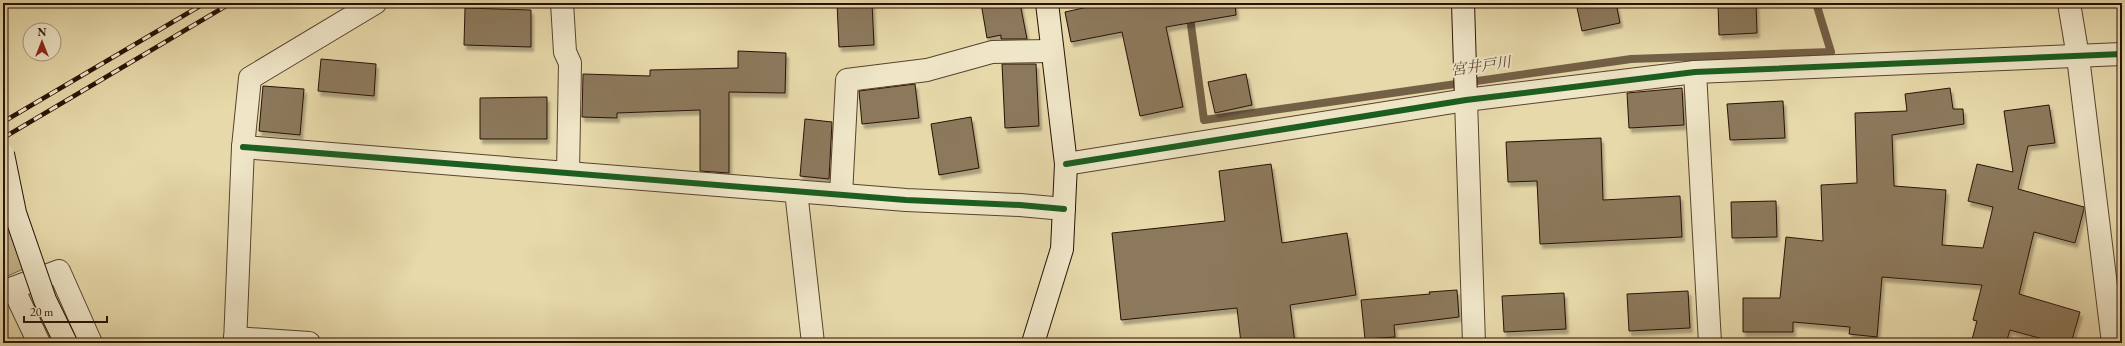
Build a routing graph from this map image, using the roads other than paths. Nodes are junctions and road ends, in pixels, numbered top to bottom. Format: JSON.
{"nodes":[{"id":1,"x":375,"y":3,"type":"edge"},
{"id":2,"x":562,"y":3,"type":"edge"},
{"id":3,"x":1046,"y":3,"type":"edge"},
{"id":4,"x":1463,"y":3,"type":"edge"},
{"id":5,"x":2069,"y":3,"type":"edge"},
{"id":6,"x":1052,"y":50,"type":"junction"},
{"id":7,"x":2122,"y":54,"type":"edge"},
{"id":8,"x":2078,"y":57,"type":"junction"},
{"id":9,"x":1695,"y":72,"type":"junction"},
{"id":10,"x":1465,"y":90,"type":"junction"},
{"id":11,"x":243,"y":147,"type":"junction"},
{"id":12,"x":3,"y":154,"type":"edge"},
{"id":13,"x":1066,"y":164,"type":"junction"},
{"id":14,"x":568,"y":173,"type":"junction"},
{"id":15,"x":796,"y":191,"type":"junction"},
{"id":16,"x":841,"y":194,"type":"junction"},
{"id":17,"x":1064,"y":209,"type":"junction"},
{"id":18,"x":235,"y":340,"type":"edge"},
{"id":19,"x":39,"y":343,"type":"edge"},
{"id":20,"x":66,"y":343,"type":"edge"},
{"id":21,"x":92,"y":343,"type":"edge"},
{"id":22,"x":309,"y":343,"type":"edge"},
{"id":23,"x":813,"y":343,"type":"edge"},
{"id":24,"x":1033,"y":343,"type":"edge"},
{"id":25,"x":1474,"y":343,"type":"edge"},
{"id":26,"x":1710,"y":343,"type":"edge"},
{"id":27,"x":2113,"y":343,"type":"edge"}],
"edges":[{"from":1,"to":11,"type":"street"},
{"from":2,"to":14,"type":"street"},
{"from":3,"to":6,"type":"street"},
{"from":4,"to":10,"type":"street"},
{"from":5,"to":8,"type":"street"},
{"from":6,"to":13,"type":"street"},
{"from":6,"to":16,"type":"street"},
{"from":7,"to":8,"type":"street"},
{"from":8,"to":9,"type":"street"},
{"from":8,"to":27,"type":"street"},
{"from":9,"to":10,"type":"street"},
{"from":9,"to":26,"type":"street"},
{"from":10,"to":13,"type":"street"},
{"from":10,"to":25,"type":"street"},
{"from":11,"to":14,"type":"street"},
{"from":11,"to":18,"type":"street"},
{"from":12,"to":20,"type":"street","bridge":true},
{"from":13,"to":17,"type":"street"},
{"from":14,"to":15,"type":"street"},
{"from":15,"to":16,"type":"street"},
{"from":15,"to":23,"type":"street"},
{"from":16,"to":17,"type":"street"},
{"from":17,"to":24,"type":"street"},
{"from":18,"to":22,"type":"street"},
{"from":19,"to":21,"type":"street"}]}
